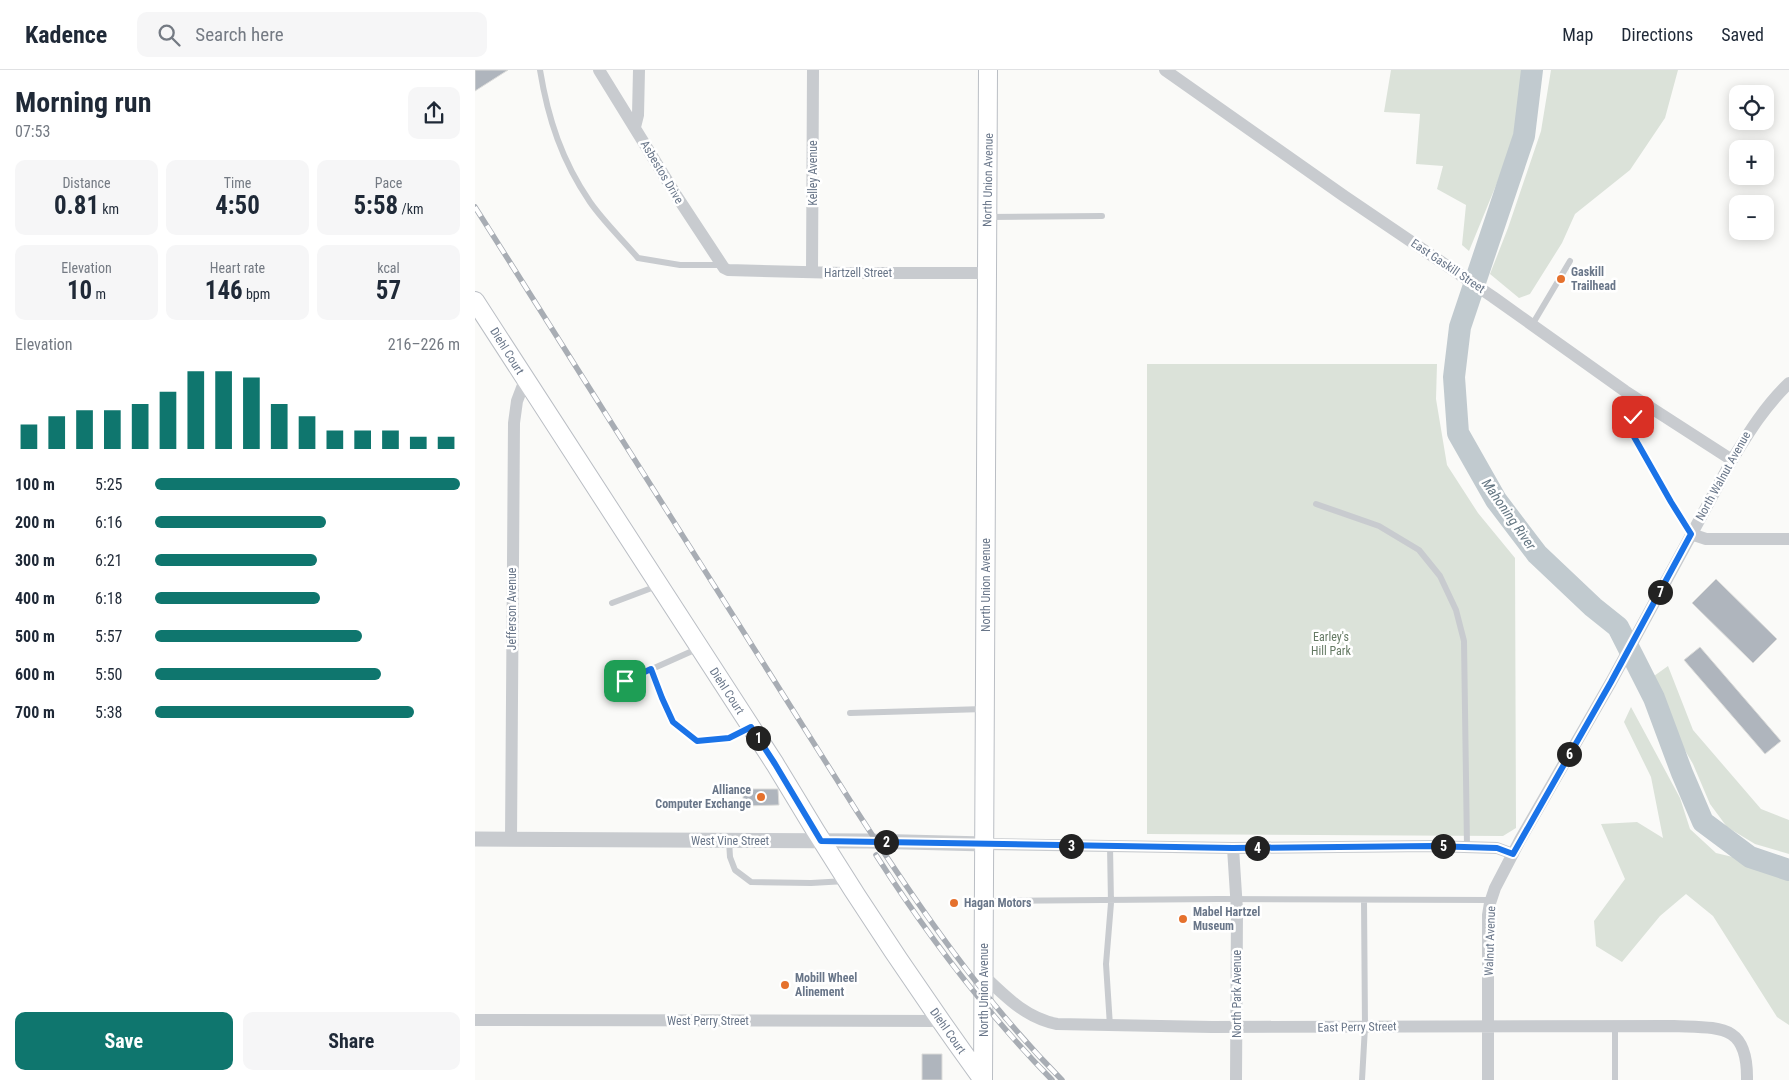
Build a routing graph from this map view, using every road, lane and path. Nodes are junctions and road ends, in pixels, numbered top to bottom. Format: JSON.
{"nodes":[{"id":1,"x":540,"y":70,"type":"edge"},
{"id":2,"x":599,"y":70,"type":"edge"},
{"id":3,"x":639,"y":70,"type":"edge"},
{"id":4,"x":988,"y":70,"type":"edge"},
{"id":5,"x":1165,"y":70,"type":"edge"},
{"id":6,"x":813,"y":72,"type":"edge"},
{"id":7,"x":635,"y":127,"type":"junction"},
{"id":8,"x":1102,"y":216,"type":"dead end"},
{"id":9,"x":988,"y":217,"type":"junction"},
{"id":10,"x":1570,"y":261,"type":"dead end"},
{"id":11,"x":726,"y":268,"type":"junction"},
{"id":12,"x":812,"y":272,"type":"junction"},
{"id":13,"x":987,"y":273,"type":"junction"},
{"id":14,"x":475,"y":301,"type":"edge"},
{"id":15,"x":1532,"y":326,"type":"junction"},
{"id":16,"x":525,"y":380,"type":"junction"},
{"id":17,"x":1789,"y":383,"type":"edge"},
{"id":18,"x":1648,"y":406,"type":"junction"},
{"id":19,"x":1732,"y":460,"type":"junction"},
{"id":20,"x":1316,"y":504,"type":"dead end"},
{"id":21,"x":1691,"y":534,"type":"junction"},
{"id":22,"x":1789,"y":540,"type":"edge"},
{"id":23,"x":658,"y":585,"type":"junction"},
{"id":24,"x":611,"y":603,"type":"dead end"},
{"id":25,"x":699,"y":648,"type":"junction"},
{"id":26,"x":651,"y":669,"type":"junction"},
{"id":27,"x":625,"y":681,"type":"dead end"},
{"id":28,"x":1611,"y":682,"type":"joint"},
{"id":29,"x":985,"y":709,"type":"junction"},
{"id":30,"x":850,"y":713,"type":"dead end"},
{"id":31,"x":751,"y":727,"type":"junction"},
{"id":32,"x":475,"y":839,"type":"edge"},
{"id":33,"x":511,"y":839,"type":"junction"},
{"id":34,"x":729,"y":841,"type":"junction"},
{"id":35,"x":821,"y":841,"type":"junction"},
{"id":36,"x":985,"y":844,"type":"junction"},
{"id":37,"x":1110,"y":846,"type":"junction"},
{"id":38,"x":1467,"y":847,"type":"junction"},
{"id":39,"x":1233,"y":848,"type":"junction"},
{"id":40,"x":1513,"y":854,"type":"junction"},
{"id":41,"x":847,"y":881,"type":"junction"},
{"id":42,"x":1111,"y":900,"type":"junction"},
{"id":43,"x":1237,"y":900,"type":"junction"},
{"id":44,"x":1364,"y":900,"type":"junction"},
{"id":45,"x":1491,"y":900,"type":"junction"},
{"id":46,"x":984,"y":901,"type":"junction"},
{"id":47,"x":984,"y":976,"type":"junction"},
{"id":48,"x":475,"y":1020,"type":"edge"},
{"id":49,"x":941,"y":1021,"type":"junction"},
{"id":50,"x":1110,"y":1026,"type":"junction"},
{"id":51,"x":1615,"y":1026,"type":"junction"},
{"id":52,"x":1236,"y":1027,"type":"junction"},
{"id":53,"x":1365,"y":1027,"type":"junction"},
{"id":54,"x":1488,"y":1027,"type":"junction"},
{"id":55,"x":983,"y":1080,"type":"edge"},
{"id":56,"x":1236,"y":1080,"type":"edge"},
{"id":57,"x":1362,"y":1080,"type":"edge"},
{"id":58,"x":1488,"y":1080,"type":"edge"},
{"id":59,"x":1615,"y":1080,"type":"edge"},
{"id":60,"x":1747,"y":1080,"type":"edge"}],
"edges":[{"from":1,"to":11,"type":"lane"},
{"from":2,"to":7,"type":"street","name":"Asbestos Drive"},
{"from":3,"to":7,"type":"street"},
{"from":4,"to":9,"type":"main road","name":"North Union Avenue"},
{"from":5,"to":15,"type":"street","name":"East Gaskill Street"},
{"from":6,"to":12,"type":"street","name":"Kelley Avenue"},
{"from":7,"to":11,"type":"street","name":"Asbestos Drive"},
{"from":8,"to":9,"type":"lane"},
{"from":9,"to":13,"type":"main road","name":"North Union Avenue"},
{"from":10,"to":15,"type":"lane"},
{"from":11,"to":12,"type":"street","name":"Hartzell Street"},
{"from":12,"to":13,"type":"street","name":"Hartzell Street"},
{"from":13,"to":29,"type":"main road","name":"North Union Avenue"},
{"from":14,"to":16,"type":"main road","name":"Diehl Court"},
{"from":15,"to":18,"type":"street","name":"East Gaskill Street"},
{"from":16,"to":23,"type":"main road","name":"Diehl Court"},
{"from":16,"to":33,"type":"street","name":"Jefferson Avenue"},
{"from":17,"to":19,"type":"street","name":"North Walnut Avenue"},
{"from":18,"to":19,"type":"street","name":"East Gaskill Street"},
{"from":18,"to":21,"type":"lane"},
{"from":19,"to":21,"type":"street","name":"North Walnut Avenue"},
{"from":20,"to":38,"type":"lane"},
{"from":21,"to":22,"type":"street"},
{"from":21,"to":28,"type":"street","name":"North Walnut Avenue"},
{"from":23,"to":24,"type":"lane"},
{"from":23,"to":25,"type":"main road","name":"Diehl Court"},
{"from":25,"to":26,"type":"lane"},
{"from":25,"to":31,"type":"main road","name":"Diehl Court"},
{"from":26,"to":27,"type":"lane"},
{"from":26,"to":31,"type":"lane"},
{"from":28,"to":40,"type":"street","name":"Walnut Avenue"},
{"from":29,"to":30,"type":"lane"},
{"from":29,"to":36,"type":"main road","name":"North Union Avenue"},
{"from":31,"to":35,"type":"main road","name":"Diehl Court"},
{"from":32,"to":33,"type":"street","name":"West Vine Street"},
{"from":33,"to":34,"type":"street","name":"West Vine Street"},
{"from":34,"to":35,"type":"street","name":"West Vine Street"},
{"from":34,"to":41,"type":"lane"},
{"from":35,"to":36,"type":"street","name":"West Vine Street"},
{"from":35,"to":41,"type":"main road","name":"Diehl Court"},
{"from":36,"to":37,"type":"street"},
{"from":36,"to":46,"type":"main road","name":"North Union Avenue"},
{"from":37,"to":39,"type":"street"},
{"from":37,"to":42,"type":"lane"},
{"from":38,"to":39,"type":"street"},
{"from":38,"to":40,"type":"street"},
{"from":39,"to":43,"type":"street","name":"North Park Avenue"},
{"from":40,"to":45,"type":"street","name":"Walnut Avenue"},
{"from":41,"to":49,"type":"main road","name":"Diehl Court"},
{"from":42,"to":43,"type":"lane"},
{"from":42,"to":46,"type":"lane"},
{"from":42,"to":50,"type":"lane"},
{"from":43,"to":44,"type":"lane"},
{"from":43,"to":52,"type":"street","name":"North Park Avenue"},
{"from":44,"to":45,"type":"lane"},
{"from":44,"to":53,"type":"lane"},
{"from":45,"to":54,"type":"street","name":"Walnut Avenue"},
{"from":46,"to":47,"type":"main road","name":"North Union Avenue"},
{"from":47,"to":50,"type":"street","name":"East Perry Street"},
{"from":47,"to":55,"type":"main road","name":"North Union Avenue"},
{"from":48,"to":49,"type":"street","name":"West Perry Street"},
{"from":49,"to":55,"type":"main road","name":"Diehl Court"},
{"from":50,"to":52,"type":"street","name":"East Perry Street"},
{"from":51,"to":54,"type":"street","name":"East Perry Street"},
{"from":51,"to":59,"type":"lane"},
{"from":51,"to":60,"type":"street","name":"East Perry Street"},
{"from":52,"to":53,"type":"street","name":"East Perry Street"},
{"from":52,"to":56,"type":"street","name":"North Park Avenue"},
{"from":53,"to":54,"type":"street","name":"East Perry Street"},
{"from":53,"to":57,"type":"lane"},
{"from":54,"to":58,"type":"street","name":"Walnut Avenue"}]}
